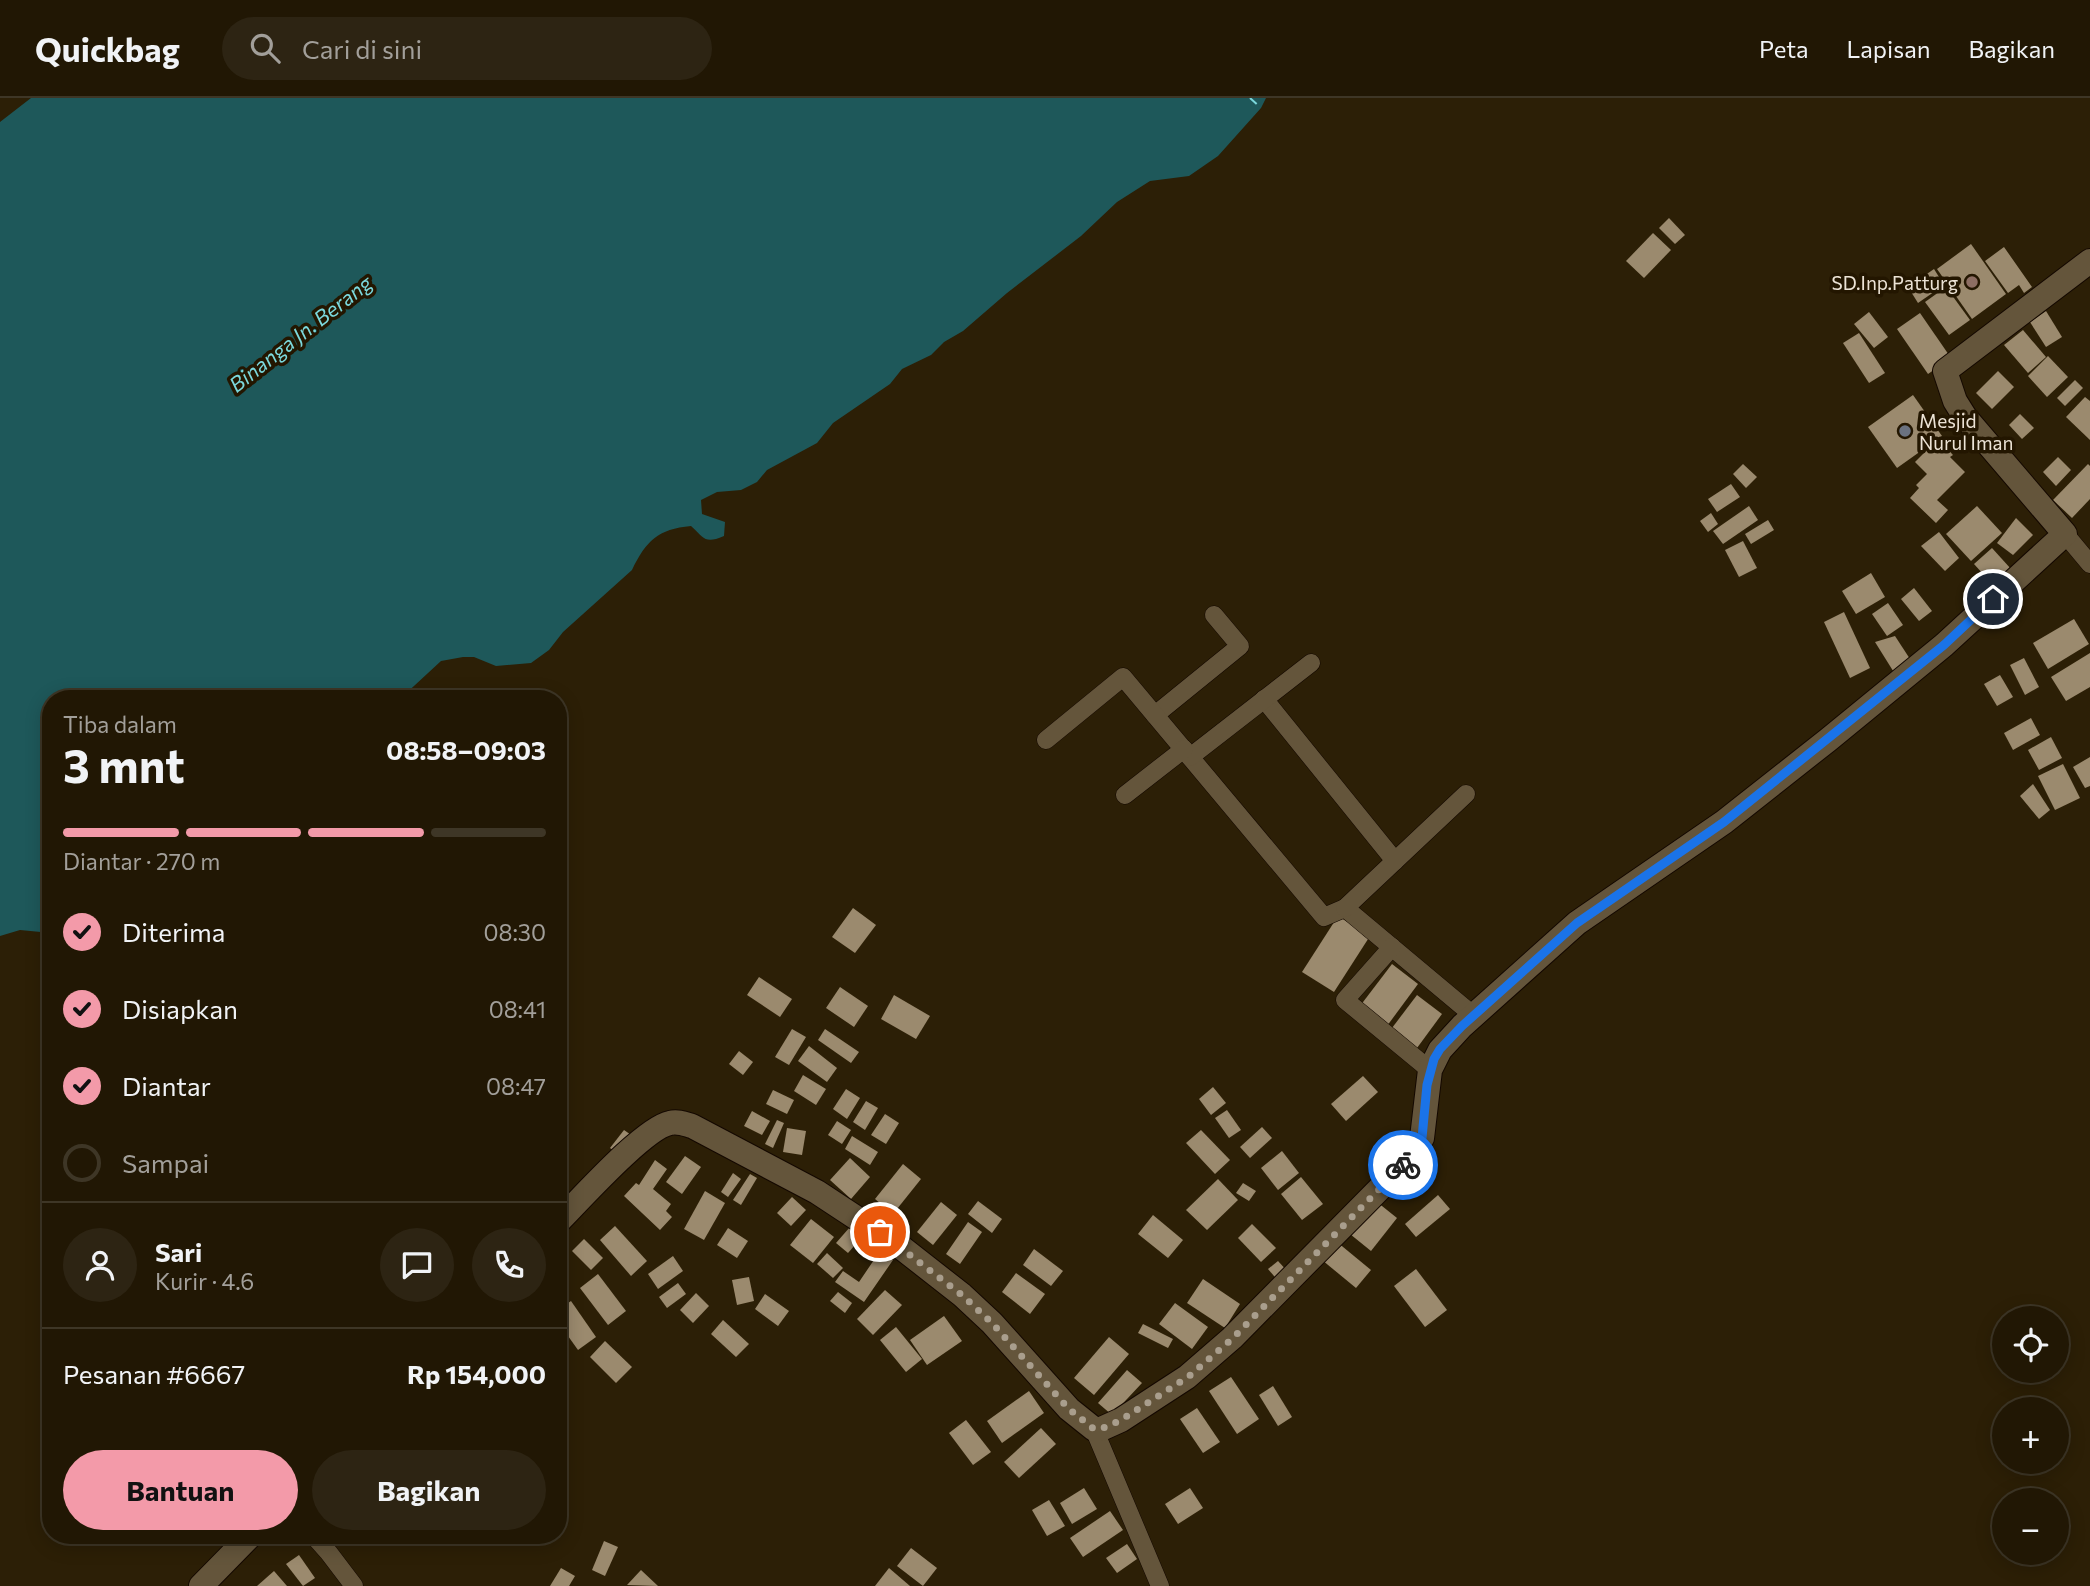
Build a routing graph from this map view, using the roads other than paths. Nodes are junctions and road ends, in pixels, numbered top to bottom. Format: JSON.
{"nodes":[{"id":1,"x":2090,"y":261,"type":"edge"},
{"id":2,"x":2065,"y":534,"type":"junction"},
{"id":3,"x":2090,"y":564,"type":"edge"},
{"id":4,"x":1214,"y":615,"type":"dead end"},
{"id":5,"x":1311,"y":663,"type":"dead end"},
{"id":6,"x":1264,"y":699,"type":"junction"},
{"id":7,"x":1156,"y":715,"type":"junction"},
{"id":8,"x":1046,"y":740,"type":"dead end"},
{"id":9,"x":1187,"y":753,"type":"junction"},
{"id":10,"x":1466,"y":794,"type":"dead end"},
{"id":11,"x":1125,"y":795,"type":"dead end"},
{"id":12,"x":1395,"y":861,"type":"junction"},
{"id":13,"x":1345,"y":908,"type":"junction"},
{"id":14,"x":1392,"y":947,"type":"junction"},
{"id":15,"x":1474,"y":1016,"type":"junction"},
{"id":16,"x":1430,"y":1070,"type":"junction"},
{"id":17,"x":567,"y":1213,"type":"edge"},
{"id":18,"x":1094,"y":1429,"type":"junction"},
{"id":19,"x":242,"y":1544,"type":"edge"},
{"id":20,"x":321,"y":1544,"type":"edge"},
{"id":21,"x":201,"y":1586,"type":"edge"},
{"id":22,"x":354,"y":1586,"type":"edge"},
{"id":23,"x":1160,"y":1586,"type":"edge"}],
"edges":[{"from":1,"to":2,"type":"street"},
{"from":2,"to":3,"type":"street"},
{"from":2,"to":15,"type":"street"},
{"from":4,"to":7,"type":"street"},
{"from":5,"to":6,"type":"street"},
{"from":6,"to":9,"type":"street"},
{"from":6,"to":12,"type":"street"},
{"from":7,"to":8,"type":"street"},
{"from":7,"to":9,"type":"street"},
{"from":9,"to":11,"type":"street"},
{"from":9,"to":13,"type":"street"},
{"from":10,"to":12,"type":"street"},
{"from":12,"to":13,"type":"street"},
{"from":13,"to":14,"type":"street"},
{"from":14,"to":15,"type":"street"},
{"from":14,"to":16,"type":"street"},
{"from":15,"to":16,"type":"street"},
{"from":16,"to":18,"type":"street"},
{"from":17,"to":18,"type":"street"},
{"from":18,"to":23,"type":"street"},
{"from":19,"to":21,"type":"street"},
{"from":20,"to":22,"type":"street"}]}
